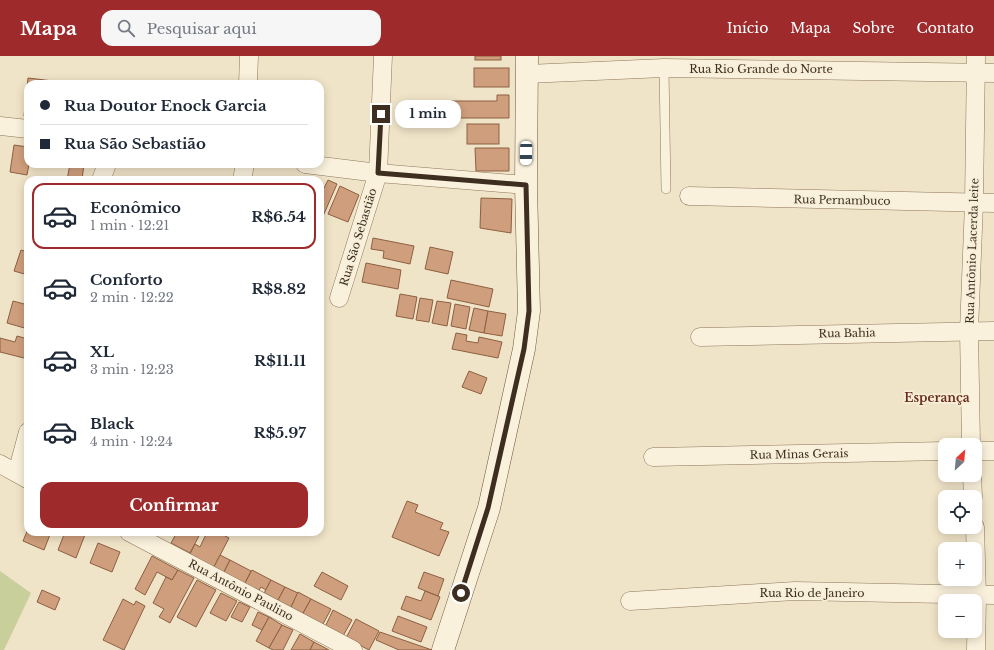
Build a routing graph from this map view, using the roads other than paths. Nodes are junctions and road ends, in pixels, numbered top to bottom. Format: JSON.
{"nodes":[{"id":1,"x":249,"y":56,"type":"edge"},
{"id":2,"x":383,"y":56,"type":"edge"},
{"id":3,"x":976,"y":64,"type":"edge"},
{"id":4,"x":528,"y":65,"type":"edge"},
{"id":5,"x":664,"y":68,"type":"junction"},
{"id":6,"x":994,"y":72,"type":"edge"},
{"id":7,"x":248,"y":80,"type":"edge"},
{"id":8,"x":0,"y":126,"type":"edge"},
{"id":9,"x":24,"y":129,"type":"edge"},
{"id":10,"x":324,"y":166,"type":"edge"},
{"id":11,"x":378,"y":173,"type":"junction"},
{"id":12,"x":526,"y":185,"type":"junction"},
{"id":13,"x":666,"y":189,"type":"dead end"},
{"id":14,"x":689,"y":196,"type":"dead end"},
{"id":15,"x":974,"y":203,"type":"junction"},
{"id":16,"x":994,"y":203,"type":"edge"},
{"id":17,"x":339,"y":298,"type":"dead end"},
{"id":18,"x":970,"y":331,"type":"junction"},
{"id":19,"x":994,"y":331,"type":"edge"},
{"id":20,"x":700,"y":337,"type":"dead end"},
{"id":21,"x":971,"y":438,"type":"edge"},
{"id":22,"x":938,"y":451,"type":"edge"},
{"id":23,"x":982,"y":451,"type":"edge"},
{"id":24,"x":994,"y":451,"type":"edge"},
{"id":25,"x":653,"y":457,"type":"dead end"},
{"id":26,"x":0,"y":464,"type":"edge"},
{"id":27,"x":23,"y":476,"type":"edge"},
{"id":28,"x":976,"y":534,"type":"edge"},
{"id":29,"x":137,"y":536,"type":"edge"},
{"id":30,"x":986,"y":595,"type":"edge"},
{"id":31,"x":630,"y":601,"type":"dead end"},
{"id":32,"x":353,"y":650,"type":"edge"},
{"id":33,"x":443,"y":650,"type":"edge"},
{"id":34,"x":976,"y":650,"type":"edge"}],
"edges":[{"from":1,"to":7,"type":"street"},
{"from":2,"to":11,"type":"street","name":"Rua São Sebastião"},
{"from":3,"to":5,"type":"street","name":"Rua Rio Grande do Norte"},
{"from":3,"to":6,"type":"street","name":"Rua Rio Grande do Norte"},
{"from":3,"to":15,"type":"street","name":"Rua Antônio Lacerda leite"},
{"from":4,"to":5,"type":"street","name":"Rua Rio Grande do Norte"},
{"from":4,"to":12,"type":"street"},
{"from":5,"to":13,"type":"lane"},
{"from":8,"to":9,"type":"street"},
{"from":10,"to":11,"type":"street"},
{"from":11,"to":12,"type":"street"},
{"from":11,"to":17,"type":"street","name":"Rua São Sebastião"},
{"from":12,"to":33,"type":"street"},
{"from":14,"to":15,"type":"street","name":"Rua Pernambuco"},
{"from":15,"to":16,"type":"street","name":"Rua Pernambuco"},
{"from":15,"to":18,"type":"street","name":"Rua Antônio Lacerda leite"},
{"from":18,"to":19,"type":"street","name":"Rua Bahia"},
{"from":18,"to":20,"type":"street","name":"Rua Bahia"},
{"from":18,"to":21,"type":"street","name":"Rua Antônio Lacerda leite"},
{"from":22,"to":25,"type":"street","name":"Rua Minas Gerais"},
{"from":23,"to":24,"type":"street"},
{"from":26,"to":27,"type":"street"},
{"from":28,"to":30,"type":"street"},
{"from":29,"to":32,"type":"street","name":"Rua Antônio Paulino"},
{"from":30,"to":31,"type":"street","name":"Rua Rio de Janeiro"},
{"from":30,"to":34,"type":"street"}]}
